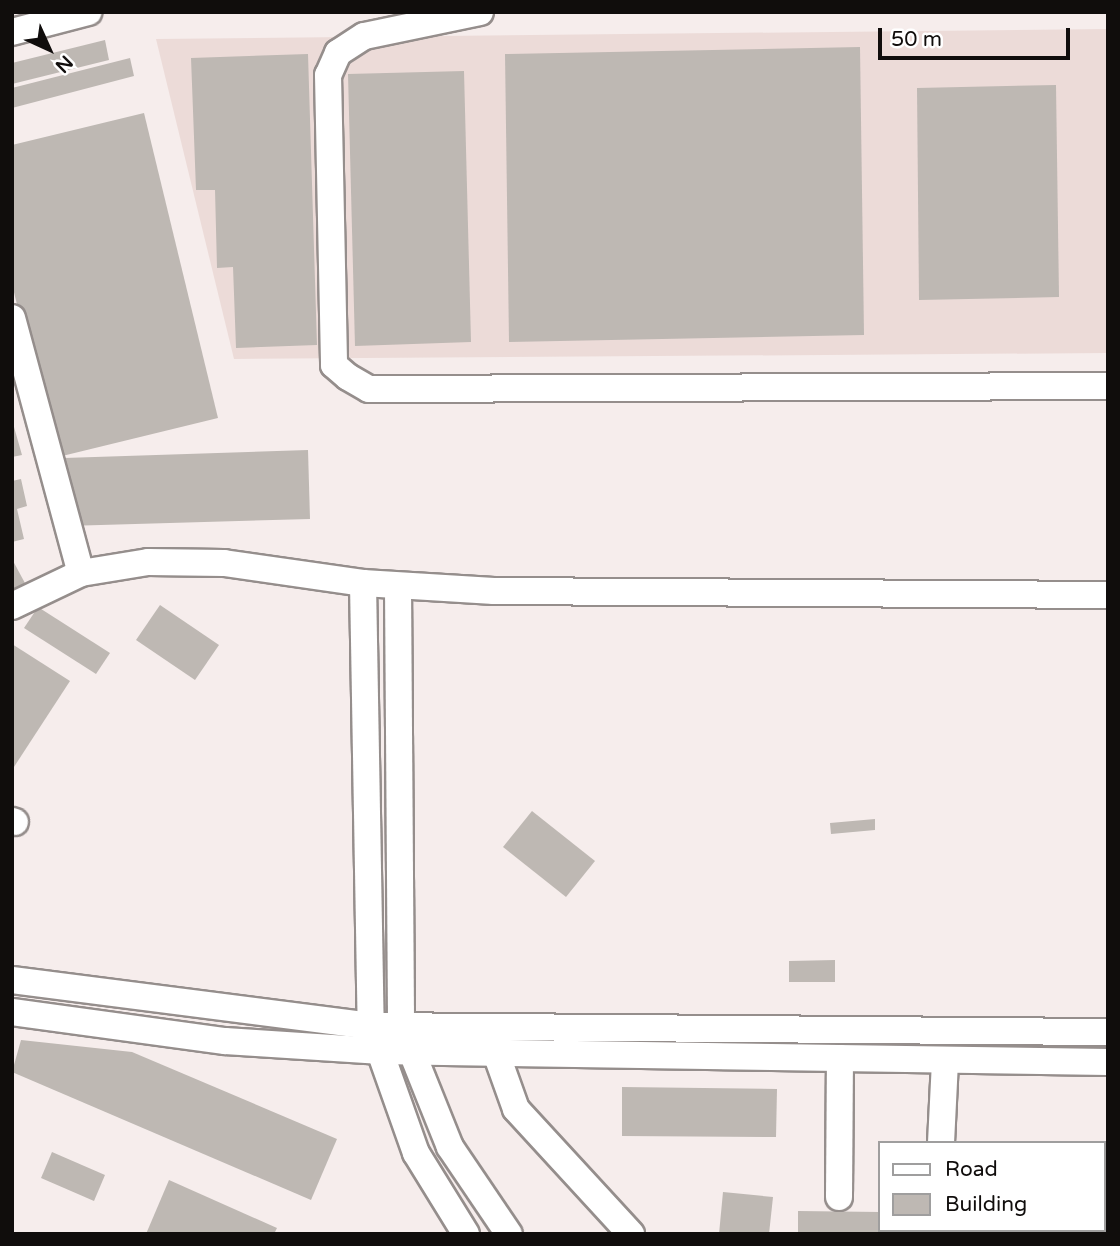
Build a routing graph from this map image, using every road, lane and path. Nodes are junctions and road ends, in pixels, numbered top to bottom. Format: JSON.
{"nodes":[{"id":1,"x":88,"y":12,"type":"edge"},
{"id":2,"x":480,"y":12,"type":"edge"},
{"id":3,"x":12,"y":32,"type":"edge"},
{"id":4,"x":12,"y":318,"type":"edge"},
{"id":5,"x":1108,"y":386,"type":"edge"},
{"id":6,"x":81,"y":573,"type":"junction"},
{"id":7,"x":363,"y":583,"type":"junction"},
{"id":8,"x":398,"y":586,"type":"junction"},
{"id":9,"x":1108,"y":595,"type":"edge"},
{"id":10,"x":12,"y":606,"type":"edge"},
{"id":11,"x":12,"y":980,"type":"edge"},
{"id":12,"x":12,"y":1012,"type":"edge"},
{"id":13,"x":401,"y":1025,"type":"junction"},
{"id":14,"x":1108,"y":1032,"type":"edge"},
{"id":15,"x":374,"y":1039,"type":"junction"},
{"id":16,"x":408,"y":1052,"type":"junction"},
{"id":17,"x":496,"y":1053,"type":"junction"},
{"id":18,"x":841,"y":1058,"type":"junction"},
{"id":19,"x":945,"y":1060,"type":"junction"},
{"id":20,"x":1108,"y":1062,"type":"edge"},
{"id":21,"x":941,"y":1141,"type":"edge"},
{"id":22,"x":839,"y":1197,"type":"dead end"},
{"id":23,"x":467,"y":1234,"type":"edge"},
{"id":24,"x":509,"y":1234,"type":"edge"},
{"id":25,"x":631,"y":1234,"type":"edge"}],
"edges":[{"from":1,"to":3,"type":"street"},
{"from":2,"to":5,"type":"street"},
{"from":4,"to":6,"type":"street"},
{"from":6,"to":7,"type":"street"},
{"from":6,"to":10,"type":"street"},
{"from":7,"to":8,"type":"street"},
{"from":7,"to":15,"type":"street"},
{"from":8,"to":9,"type":"street"},
{"from":8,"to":13,"type":"street"},
{"from":11,"to":15,"type":"street"},
{"from":12,"to":15,"type":"street"},
{"from":13,"to":14,"type":"street"},
{"from":13,"to":15,"type":"street"},
{"from":13,"to":16,"type":"street"},
{"from":15,"to":16,"type":"street"},
{"from":15,"to":23,"type":"street"},
{"from":16,"to":17,"type":"street"},
{"from":16,"to":24,"type":"street"},
{"from":17,"to":18,"type":"street"},
{"from":17,"to":25,"type":"street"},
{"from":18,"to":19,"type":"street"},
{"from":18,"to":22,"type":"street"},
{"from":19,"to":20,"type":"street"},
{"from":19,"to":21,"type":"street"}]}
